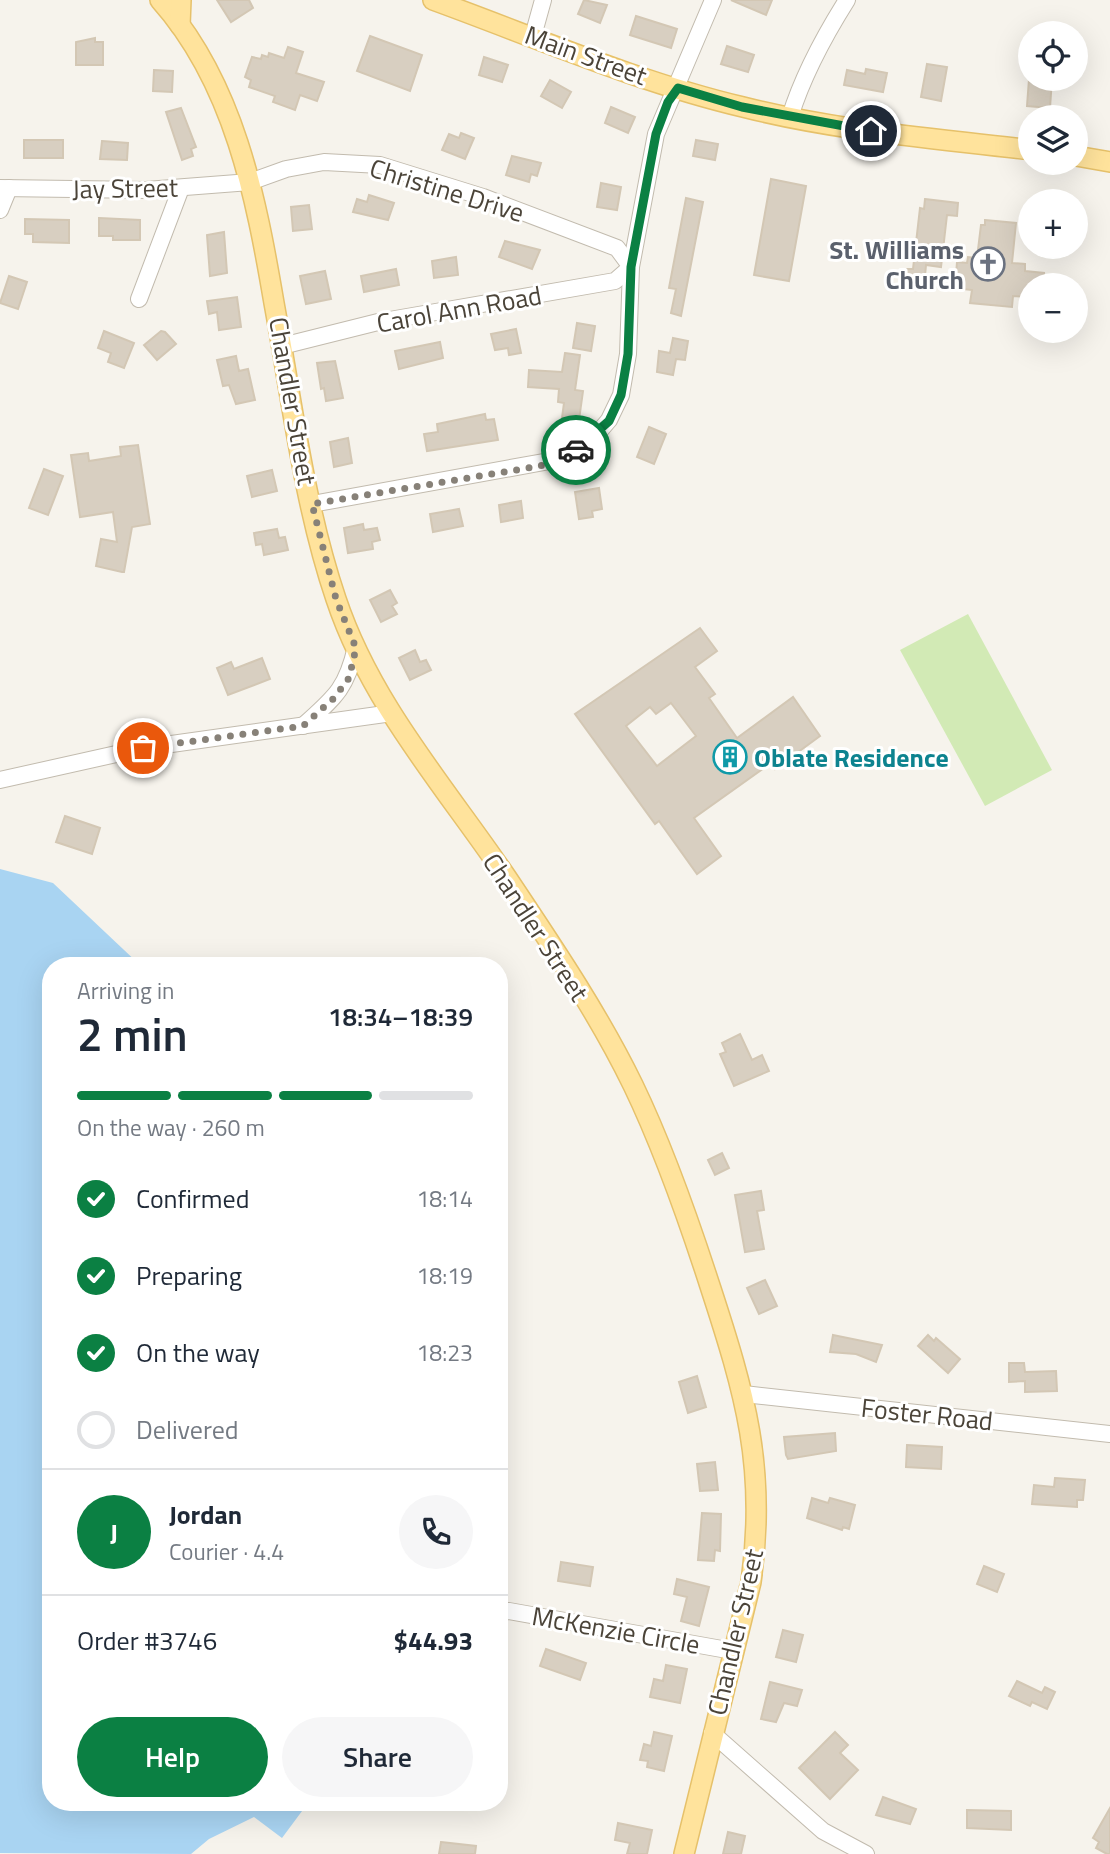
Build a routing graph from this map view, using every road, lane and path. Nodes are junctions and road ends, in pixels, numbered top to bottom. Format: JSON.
{"nodes":[{"id":1,"x":160,"y":0,"type":"edge"},
{"id":2,"x":181,"y":0,"type":"edge"},
{"id":3,"x":433,"y":0,"type":"edge"},
{"id":4,"x":543,"y":0,"type":"edge"},
{"id":5,"x":713,"y":0,"type":"edge"},
{"id":6,"x":847,"y":0,"type":"edge"},
{"id":7,"x":180,"y":25,"type":"junction"},
{"id":8,"x":533,"y":36,"type":"junction"},
{"id":9,"x":678,"y":88,"type":"junction"},
{"id":10,"x":790,"y":117,"type":"junction"},
{"id":11,"x":1018,"y":148,"type":"edge"},
{"id":12,"x":1088,"y":158,"type":"edge"},
{"id":13,"x":1110,"y":162,"type":"edge"},
{"id":14,"x":250,"y":182,"type":"junction"},
{"id":15,"x":5,"y":188,"type":"edge"},
{"id":16,"x":181,"y":188,"type":"junction"},
{"id":17,"x":0,"y":210,"type":"edge"},
{"id":18,"x":631,"y":267,"type":"junction"},
{"id":19,"x":139,"y":299,"type":"dead end"},
{"id":20,"x":282,"y":346,"type":"junction"},
{"id":21,"x":312,"y":504,"type":"junction"},
{"id":22,"x":356,"y":648,"type":"junction"},
{"id":23,"x":392,"y":713,"type":"junction"},
{"id":24,"x":303,"y":726,"type":"junction"},
{"id":25,"x":0,"y":780,"type":"edge"},
{"id":26,"x":744,"y":1394,"type":"junction"},
{"id":27,"x":1110,"y":1434,"type":"edge"},
{"id":28,"x":508,"y":1611,"type":"edge"},
{"id":29,"x":733,"y":1651,"type":"junction"},
{"id":30,"x":712,"y":1733,"type":"junction"},
{"id":31,"x":684,"y":1854,"type":"edge"},
{"id":32,"x":866,"y":1854,"type":"edge"}],
"edges":[{"from":1,"to":7,"type":"main road","name":"Chandler Street"},
{"from":2,"to":7,"type":"main road"},
{"from":3,"to":8,"type":"main road","name":"Main Street"},
{"from":4,"to":8,"type":"street"},
{"from":5,"to":9,"type":"street"},
{"from":6,"to":10,"type":"street"},
{"from":7,"to":14,"type":"main road","name":"Chandler Street"},
{"from":8,"to":9,"type":"main road","name":"Main Street"},
{"from":9,"to":10,"type":"main road","name":"Main Street"},
{"from":9,"to":18,"type":"street"},
{"from":10,"to":11,"type":"main road","name":"Main Street"},
{"from":12,"to":13,"type":"main road"},
{"from":14,"to":16,"type":"street","name":"Jay Street"},
{"from":14,"to":18,"type":"street","name":"Christine Drive"},
{"from":14,"to":20,"type":"main road","name":"Chandler Street"},
{"from":15,"to":16,"type":"street","name":"Jay Street"},
{"from":15,"to":17,"type":"street"},
{"from":16,"to":19,"type":"street"},
{"from":18,"to":20,"type":"street","name":"Carol Ann Road"},
{"from":18,"to":21,"type":"street"},
{"from":20,"to":21,"type":"main road","name":"Chandler Street"},
{"from":21,"to":22,"type":"main road","name":"Chandler Street"},
{"from":22,"to":23,"type":"main road","name":"Chandler Street"},
{"from":22,"to":24,"type":"street"},
{"from":23,"to":24,"type":"street"},
{"from":23,"to":26,"type":"main road","name":"Chandler Street"},
{"from":24,"to":25,"type":"street"},
{"from":26,"to":27,"type":"street","name":"Foster Road"},
{"from":26,"to":29,"type":"main road","name":"Chandler Street"},
{"from":28,"to":29,"type":"street","name":"McKenzie Circle"},
{"from":29,"to":30,"type":"main road","name":"Chandler Street"},
{"from":30,"to":31,"type":"main road","name":"Chandler Street"},
{"from":30,"to":32,"type":"street"}]}
